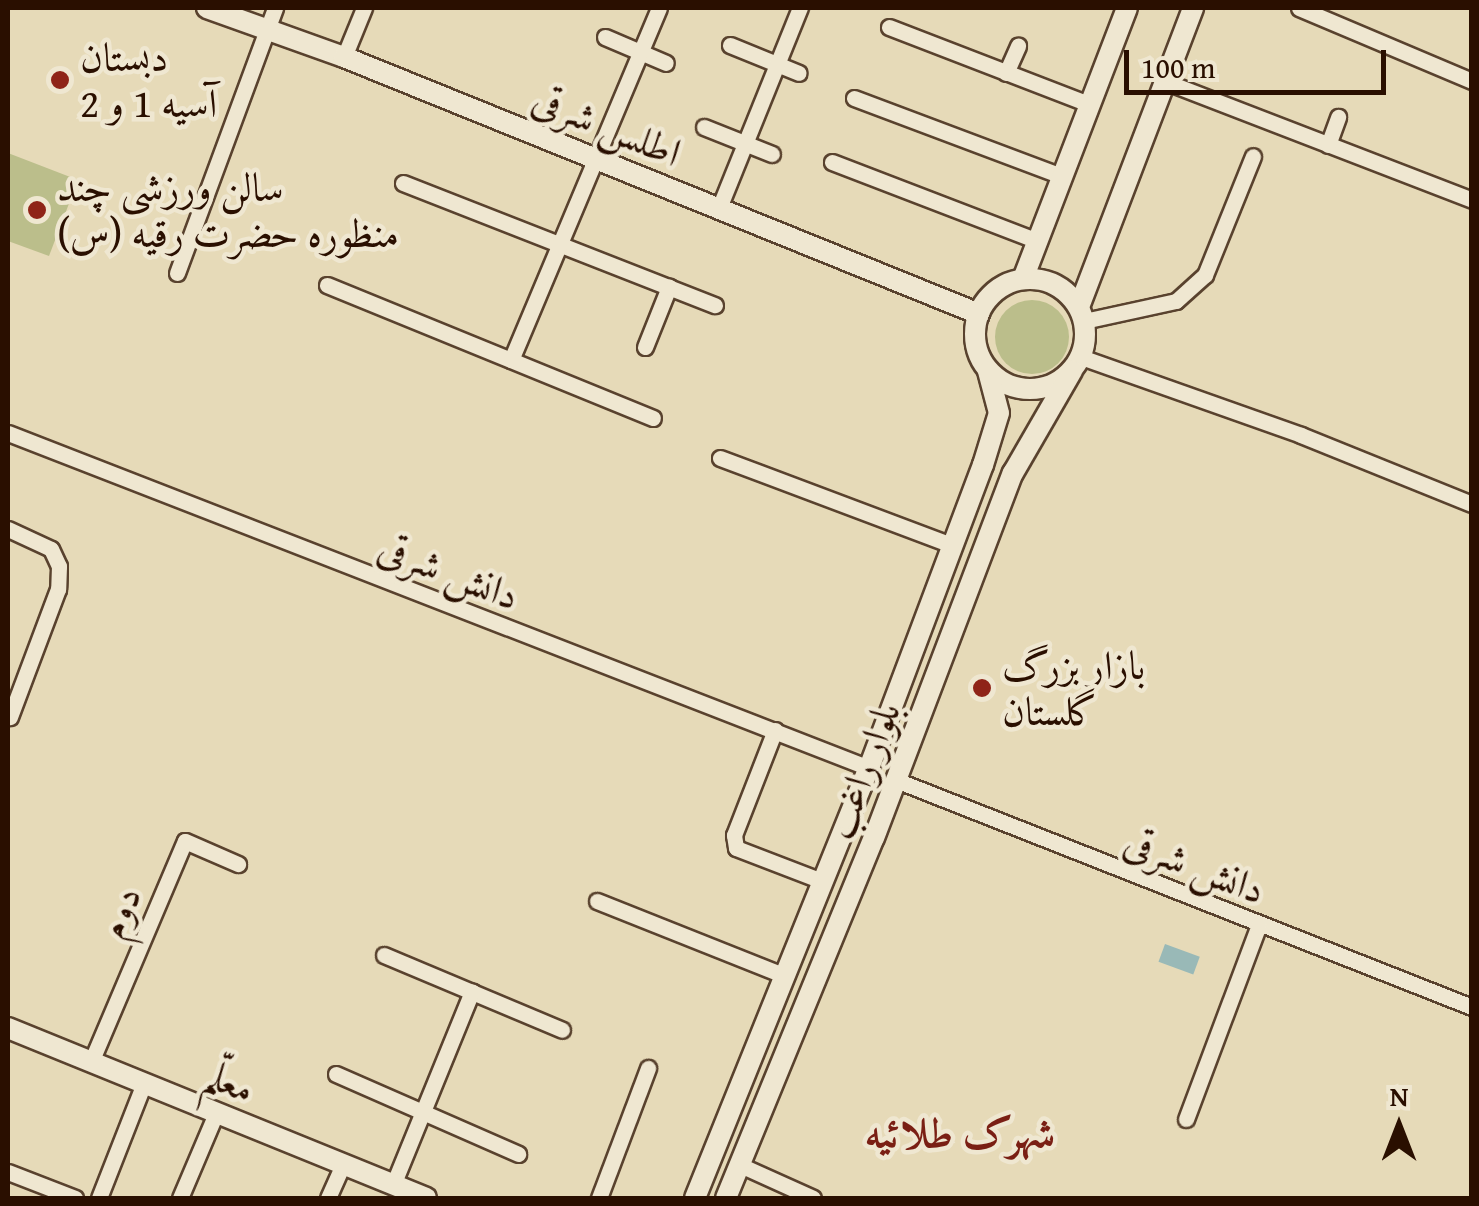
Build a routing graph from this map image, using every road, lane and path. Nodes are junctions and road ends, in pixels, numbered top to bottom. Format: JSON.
{"nodes":[{"id":1,"x":208,"y":8,"type":"edge"},
{"id":2,"x":274,"y":8,"type":"edge"},
{"id":3,"x":364,"y":8,"type":"edge"},
{"id":4,"x":659,"y":8,"type":"edge"},
{"id":5,"x":800,"y":8,"type":"edge"},
{"id":6,"x":1127,"y":8,"type":"edge"},
{"id":7,"x":1193,"y":8,"type":"edge"},
{"id":8,"x":1299,"y":8,"type":"edge"},
{"id":9,"x":889,"y":28,"type":"dead end"},
{"id":10,"x":266,"y":30,"type":"junction"},
{"id":11,"x":605,"y":37,"type":"dead end"},
{"id":12,"x":730,"y":45,"type":"dead end"},
{"id":13,"x":1018,"y":46,"type":"dead end"},
{"id":14,"x":643,"y":50,"type":"junction"},
{"id":15,"x":344,"y":57,"type":"junction"},
{"id":16,"x":666,"y":63,"type":"dead end"},
{"id":17,"x":777,"y":64,"type":"junction"},
{"id":18,"x":799,"y":72,"type":"dead end"},
{"id":19,"x":1006,"y":72,"type":"junction"},
{"id":20,"x":1164,"y":81,"type":"junction"},
{"id":21,"x":1472,"y":81,"type":"edge"},
{"id":22,"x":854,"y":98,"type":"dead end"},
{"id":23,"x":1088,"y":104,"type":"junction"},
{"id":24,"x":1338,"y":117,"type":"dead end"},
{"id":25,"x":704,"y":127,"type":"dead end"},
{"id":26,"x":745,"y":144,"type":"junction"},
{"id":27,"x":1328,"y":145,"type":"junction"},
{"id":28,"x":772,"y":154,"type":"dead end"},
{"id":29,"x":1252,"y":156,"type":"dead end"},
{"id":30,"x":594,"y":158,"type":"junction"},
{"id":31,"x":832,"y":162,"type":"dead end"},
{"id":32,"x":1061,"y":176,"type":"junction"},
{"id":33,"x":403,"y":184,"type":"dead end"},
{"id":34,"x":1472,"y":200,"type":"edge"},
{"id":35,"x":719,"y":208,"type":"junction"},
{"id":36,"x":1038,"y":241,"type":"junction"},
{"id":37,"x":560,"y":243,"type":"junction"},
{"id":38,"x":176,"y":273,"type":"dead end"},
{"id":39,"x":1023,"y":280,"type":"junction"},
{"id":40,"x":328,"y":285,"type":"dead end"},
{"id":41,"x":669,"y":287,"type":"junction"},
{"id":42,"x":716,"y":306,"type":"dead end"},
{"id":43,"x":978,"y":314,"type":"junction"},
{"id":44,"x":1082,"y":314,"type":"junction"},
{"id":45,"x":645,"y":347,"type":"dead end"},
{"id":46,"x":511,"y":360,"type":"junction"},
{"id":47,"x":1077,"y":364,"type":"junction"},
{"id":48,"x":988,"y":371,"type":"junction"},
{"id":49,"x":653,"y":418,"type":"dead end"},
{"id":50,"x":9,"y":438,"type":"edge"},
{"id":51,"x":720,"y":458,"type":"dead end"},
{"id":52,"x":1472,"y":504,"type":"edge"},
{"id":53,"x":8,"y":529,"type":"edge"},
{"id":54,"x":952,"y":545,"type":"junction"},
{"id":55,"x":10,"y":716,"type":"dead end"},
{"id":56,"x":775,"y":730,"type":"junction"},
{"id":57,"x":869,"y":768,"type":"junction"},
{"id":58,"x":896,"y":780,"type":"junction"},
{"id":59,"x":238,"y":864,"type":"dead end"},
{"id":60,"x":822,"y":881,"type":"junction"},
{"id":61,"x":597,"y":901,"type":"dead end"},
{"id":62,"x":1259,"y":925,"type":"junction"},
{"id":63,"x":384,"y":955,"type":"dead end"},
{"id":64,"x":783,"y":975,"type":"junction"},
{"id":65,"x":472,"y":991,"type":"junction"},
{"id":66,"x":1472,"y":1007,"type":"edge"},
{"id":67,"x":8,"y":1028,"type":"edge"},
{"id":68,"x":562,"y":1030,"type":"dead end"},
{"id":69,"x":91,"y":1062,"type":"junction"},
{"id":70,"x":648,"y":1068,"type":"dead end"},
{"id":71,"x":336,"y":1074,"type":"dead end"},
{"id":72,"x":144,"y":1084,"type":"junction"},
{"id":73,"x":423,"y":1110,"type":"junction"},
{"id":74,"x":216,"y":1113,"type":"junction"},
{"id":75,"x":1186,"y":1120,"type":"dead end"},
{"id":76,"x":518,"y":1154,"type":"dead end"},
{"id":77,"x":343,"y":1164,"type":"junction"},
{"id":78,"x":740,"y":1165,"type":"junction"},
{"id":79,"x":8,"y":1172,"type":"edge"},
{"id":80,"x":393,"y":1185,"type":"junction"},
{"id":81,"x":182,"y":1194,"type":"edge"},
{"id":82,"x":75,"y":1198,"type":"edge"},
{"id":83,"x":98,"y":1198,"type":"edge"},
{"id":84,"x":200,"y":1198,"type":"edge"},
{"id":85,"x":328,"y":1198,"type":"edge"},
{"id":86,"x":426,"y":1198,"type":"edge"},
{"id":87,"x":599,"y":1198,"type":"edge"},
{"id":88,"x":696,"y":1198,"type":"edge"},
{"id":89,"x":726,"y":1198,"type":"edge"},
{"id":90,"x":813,"y":1198,"type":"edge"}],
"edges":[{"from":1,"to":10,"type":"street","name":"اطلس شرقی"},
{"from":2,"to":10,"type":"street"},
{"from":3,"to":15,"type":"street"},
{"from":4,"to":14,"type":"street"},
{"from":5,"to":17,"type":"street"},
{"from":6,"to":23,"type":"street"},
{"from":7,"to":20,"type":"street"},
{"from":8,"to":21,"type":"street"},
{"from":9,"to":19,"type":"street"},
{"from":10,"to":15,"type":"street","name":"اطلس شرقی"},
{"from":10,"to":38,"type":"street"},
{"from":11,"to":14,"type":"street"},
{"from":12,"to":17,"type":"street"},
{"from":13,"to":19,"type":"street"},
{"from":14,"to":16,"type":"street"},
{"from":14,"to":30,"type":"street"},
{"from":15,"to":30,"type":"street","name":"اطلس شرقی"},
{"from":17,"to":18,"type":"street"},
{"from":17,"to":26,"type":"street"},
{"from":19,"to":23,"type":"street"},
{"from":20,"to":27,"type":"street"},
{"from":20,"to":44,"type":"street"},
{"from":22,"to":32,"type":"street"},
{"from":23,"to":32,"type":"street"},
{"from":24,"to":27,"type":"street"},
{"from":25,"to":26,"type":"street"},
{"from":26,"to":28,"type":"street"},
{"from":26,"to":35,"type":"street"},
{"from":27,"to":34,"type":"street"},
{"from":29,"to":44,"type":"street"},
{"from":30,"to":35,"type":"street","name":"اطلس شرقی"},
{"from":30,"to":37,"type":"street"},
{"from":31,"to":36,"type":"street"},
{"from":32,"to":36,"type":"street"},
{"from":33,"to":37,"type":"street"},
{"from":35,"to":43,"type":"street","name":"اطلس شرقی"},
{"from":36,"to":39,"type":"street"},
{"from":37,"to":41,"type":"street"},
{"from":37,"to":46,"type":"street"},
{"from":39,"to":43,"type":"street"},
{"from":39,"to":44,"type":"street"},
{"from":40,"to":46,"type":"street"},
{"from":41,"to":42,"type":"street"},
{"from":41,"to":45,"type":"street"},
{"from":43,"to":48,"type":"street"},
{"from":44,"to":47,"type":"street"},
{"from":46,"to":49,"type":"street"},
{"from":47,"to":48,"type":"street"},
{"from":47,"to":52,"type":"street"},
{"from":47,"to":58,"type":"street","name":"بلوار راغب"},
{"from":48,"to":54,"type":"street","name":"بلوار راغب"},
{"from":50,"to":56,"type":"street","name":"دانش شرقی"},
{"from":51,"to":54,"type":"street"},
{"from":53,"to":55,"type":"street"},
{"from":54,"to":57,"type":"street","name":"بلوار راغب"},
{"from":56,"to":57,"type":"street","name":"دانش شرقی"},
{"from":56,"to":60,"type":"street"},
{"from":57,"to":60,"type":"street","name":"بلوار راغب"},
{"from":58,"to":62,"type":"street","name":"دانش شرقی"},
{"from":58,"to":78,"type":"street","name":"بلوار راغب"},
{"from":59,"to":69,"type":"street","name":"دوم"},
{"from":60,"to":64,"type":"street","name":"بلوار راغب"},
{"from":61,"to":64,"type":"street"},
{"from":62,"to":66,"type":"street","name":"دانش شرقی"},
{"from":62,"to":75,"type":"street"},
{"from":63,"to":65,"type":"street"},
{"from":64,"to":88,"type":"street","name":"بلوار راغب"},
{"from":65,"to":68,"type":"street"},
{"from":65,"to":73,"type":"street"},
{"from":67,"to":69,"type":"street","name":"معلّم"},
{"from":69,"to":72,"type":"street","name":"معلّم"},
{"from":70,"to":87,"type":"street"},
{"from":71,"to":73,"type":"street"},
{"from":72,"to":74,"type":"street","name":"معلّم"},
{"from":72,"to":83,"type":"street"},
{"from":73,"to":76,"type":"street"},
{"from":73,"to":80,"type":"street"},
{"from":74,"to":77,"type":"street","name":"معلّم"},
{"from":74,"to":81,"type":"street"},
{"from":77,"to":80,"type":"street","name":"معلّم"},
{"from":77,"to":85,"type":"street"},
{"from":78,"to":89,"type":"street","name":"بلوار راغب"},
{"from":78,"to":90,"type":"street"},
{"from":79,"to":82,"type":"street"},
{"from":80,"to":86,"type":"street","name":"معلّم"},
{"from":81,"to":84,"type":"street"}]}
